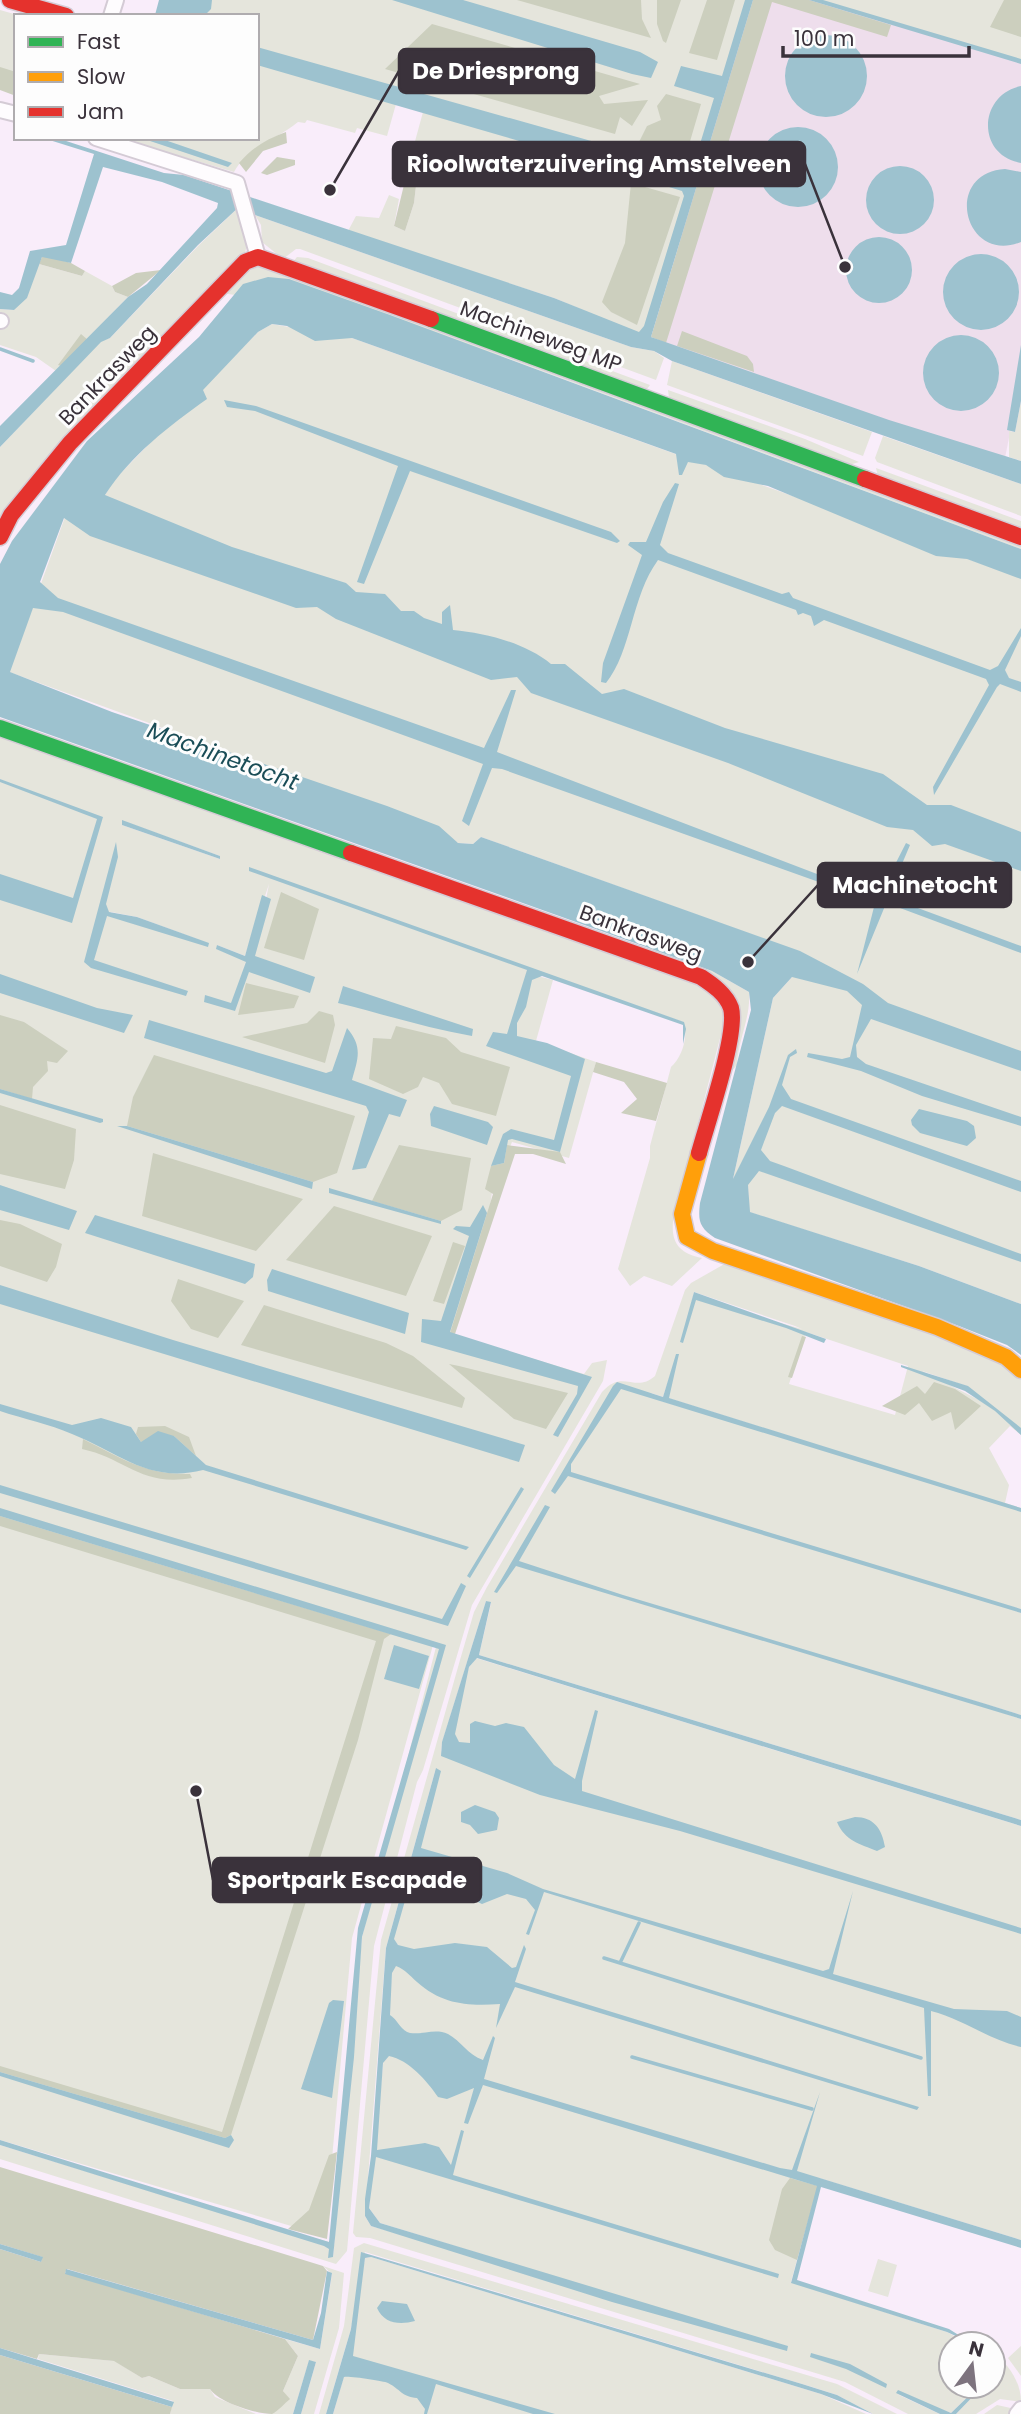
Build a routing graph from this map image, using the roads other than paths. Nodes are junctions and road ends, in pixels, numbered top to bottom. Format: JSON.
{"nodes":[{"id":1,"x":10,"y":0,"type":"edge"},
{"id":2,"x":59,"y":14,"type":"edge"},
{"id":3,"x":102,"y":140,"type":"edge"},
{"id":4,"x":258,"y":257,"type":"junction"},
{"id":5,"x":0,"y":537,"type":"edge"},
{"id":6,"x":1021,"y":537,"type":"edge"},
{"id":7,"x":0,"y":728,"type":"edge"},
{"id":8,"x":1021,"y":1370,"type":"edge"},
{"id":9,"x":1021,"y":2409,"type":"edge"},
{"id":10,"x":1017,"y":2414,"type":"edge"}],
"edges":[{"from":1,"to":2,"type":"street"},
{"from":3,"to":4,"type":"street"},
{"from":4,"to":5,"type":"street","name":"Bankrasweg"},
{"from":4,"to":6,"type":"street","name":"Machineweg MP"},
{"from":7,"to":8,"type":"street","name":"Bankrasweg"},
{"from":9,"to":10,"type":"street"}]}
